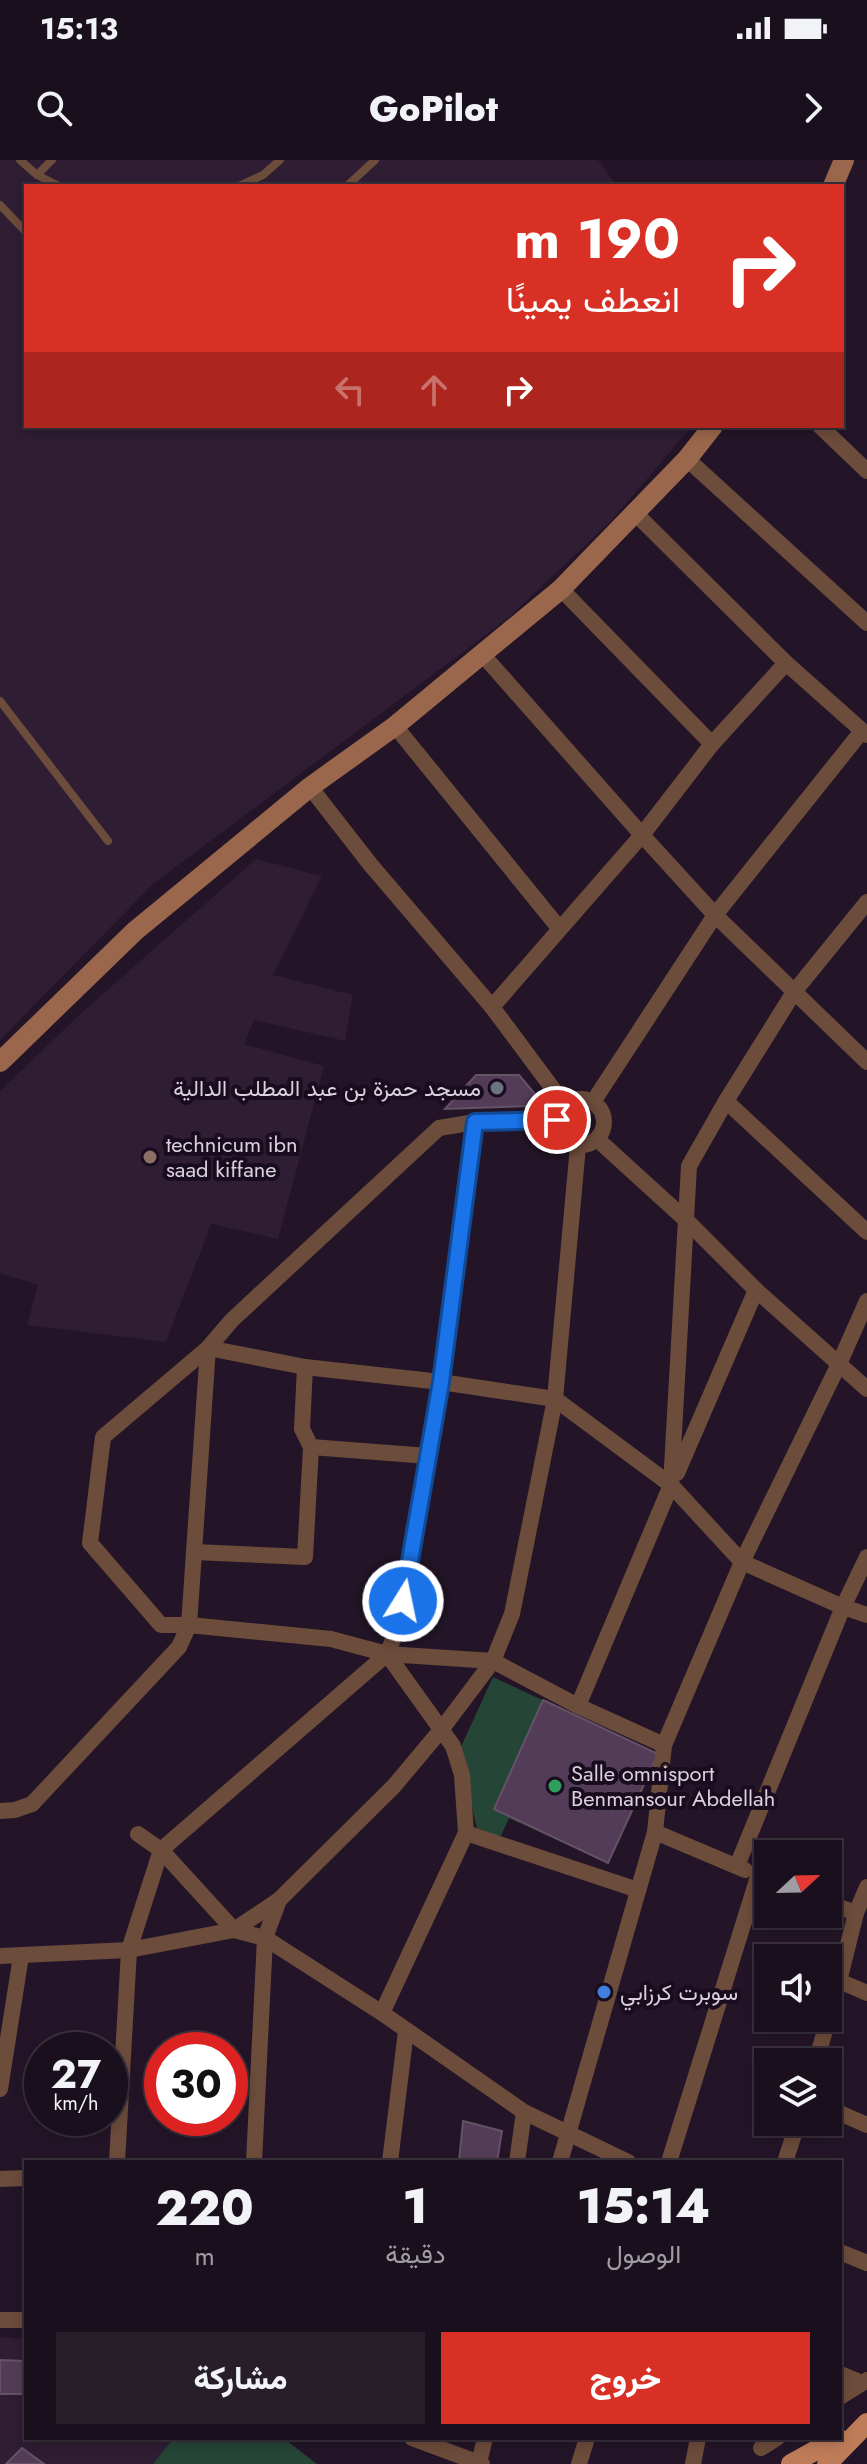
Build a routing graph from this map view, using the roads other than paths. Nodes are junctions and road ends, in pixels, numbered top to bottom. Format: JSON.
{"nodes":[{"id":1,"x":20,"y":160,"type":"edge"},
{"id":2,"x":52,"y":160,"type":"edge"},
{"id":3,"x":280,"y":160,"type":"edge"},
{"id":4,"x":375,"y":160,"type":"edge"},
{"id":5,"x":844,"y":160,"type":"edge"},
{"id":6,"x":37,"y":175,"type":"junction"},
{"id":7,"x":55,"y":184,"type":"edge"},
{"id":8,"x":243,"y":184,"type":"edge"},
{"id":9,"x":349,"y":184,"type":"edge"},
{"id":10,"x":834,"y":184,"type":"edge"},
{"id":11,"x":0,"y":205,"type":"edge"},
{"id":12,"x":24,"y":230,"type":"edge"},
{"id":13,"x":711,"y":428,"type":"edge"},
{"id":14,"x":822,"y":428,"type":"edge"},
{"id":15,"x":687,"y":459,"type":"junction"},
{"id":16,"x":867,"y":471,"type":"edge"},
{"id":17,"x":636,"y":514,"type":"junction"},
{"id":18,"x":561,"y":589,"type":"junction"},
{"id":19,"x":867,"y":623,"type":"edge"},
{"id":20,"x":482,"y":654,"type":"junction"},
{"id":21,"x":786,"y":663,"type":"junction"},
{"id":22,"x":0,"y":701,"type":"edge"},
{"id":23,"x":395,"y":726,"type":"junction"},
{"id":24,"x":864,"y":733,"type":"edge"},
{"id":25,"x":712,"y":744,"type":"junction"},
{"id":26,"x":310,"y":787,"type":"junction"},
{"id":27,"x":642,"y":835,"type":"junction"},
{"id":28,"x":108,"y":841,"type":"dead end"},
{"id":29,"x":867,"y":903,"type":"edge"},
{"id":30,"x":715,"y":915,"type":"junction"},
{"id":31,"x":559,"y":928,"type":"junction"},
{"id":32,"x":794,"y":992,"type":"junction"},
{"id":33,"x":492,"y":1007,"type":"junction"},
{"id":34,"x":0,"y":1062,"type":"edge"},
{"id":35,"x":867,"y":1062,"type":"edge"},
{"id":36,"x":726,"y":1101,"type":"junction"},
{"id":37,"x":593,"y":1102,"type":"junction"},
{"id":38,"x":561,"y":1113,"type":"junction"},
{"id":39,"x":475,"y":1122,"type":"junction"},
{"id":40,"x":597,"y":1139,"type":"junction"},
{"id":41,"x":578,"y":1146,"type":"junction"},
{"id":42,"x":686,"y":1220,"type":"junction"},
{"id":43,"x":867,"y":1232,"type":"edge"},
{"id":44,"x":756,"y":1290,"type":"junction"},
{"id":45,"x":867,"y":1301,"type":"edge"},
{"id":46,"x":208,"y":1348,"type":"junction"},
{"id":47,"x":839,"y":1364,"type":"junction"},
{"id":48,"x":305,"y":1367,"type":"junction"},
{"id":49,"x":441,"y":1382,"type":"junction"},
{"id":50,"x":867,"y":1389,"type":"edge"},
{"id":51,"x":555,"y":1399,"type":"junction"},
{"id":52,"x":311,"y":1447,"type":"junction"},
{"id":53,"x":428,"y":1456,"type":"junction"},
{"id":54,"x":671,"y":1485,"type":"junction"},
{"id":55,"x":194,"y":1552,"type":"junction"},
{"id":56,"x":867,"y":1557,"type":"edge"},
{"id":57,"x":742,"y":1562,"type":"junction"},
{"id":58,"x":843,"y":1607,"type":"junction"},
{"id":59,"x":867,"y":1615,"type":"edge"},
{"id":60,"x":189,"y":1625,"type":"junction"},
{"id":61,"x":387,"y":1654,"type":"junction"},
{"id":62,"x":493,"y":1661,"type":"junction"},
{"id":63,"x":578,"y":1706,"type":"junction"},
{"id":64,"x":441,"y":1730,"type":"junction"},
{"id":65,"x":664,"y":1745,"type":"junction"},
{"id":66,"x":0,"y":1811,"type":"edge"},
{"id":67,"x":655,"y":1832,"type":"junction"},
{"id":68,"x":466,"y":1833,"type":"junction"},
{"id":69,"x":138,"y":1834,"type":"dead end"},
{"id":70,"x":161,"y":1850,"type":"junction"},
{"id":71,"x":737,"y":1866,"type":"junction"},
{"id":72,"x":754,"y":1874,"type":"edge"},
{"id":73,"x":867,"y":1887,"type":"edge"},
{"id":74,"x":638,"y":1890,"type":"junction"},
{"id":75,"x":279,"y":1900,"type":"junction"},
{"id":76,"x":754,"y":1906,"type":"edge"},
{"id":77,"x":842,"y":1908,"type":"edge"},
{"id":78,"x":856,"y":1913,"type":"junction"},
{"id":79,"x":234,"y":1930,"type":"junction"},
{"id":80,"x":265,"y":1938,"type":"junction"},
{"id":81,"x":129,"y":1950,"type":"junction"},
{"id":82,"x":0,"y":1956,"type":"edge"},
{"id":83,"x":21,"y":1956,"type":"junction"},
{"id":84,"x":842,"y":1969,"type":"edge"},
{"id":85,"x":842,"y":1982,"type":"edge"},
{"id":86,"x":867,"y":1993,"type":"edge"},
{"id":87,"x":382,"y":2013,"type":"junction"},
{"id":88,"x":406,"y":2031,"type":"junction"},
{"id":89,"x":0,"y":2089,"type":"edge"},
{"id":90,"x":524,"y":2112,"type":"junction"},
{"id":91,"x":842,"y":2114,"type":"edge"},
{"id":92,"x":867,"y":2125,"type":"edge"},
{"id":93,"x":567,"y":2134,"type":"junction"},
{"id":94,"x":793,"y":2136,"type":"edge"},
{"id":95,"x":117,"y":2160,"type":"edge"},
{"id":96,"x":254,"y":2160,"type":"edge"},
{"id":97,"x":390,"y":2160,"type":"edge"},
{"id":98,"x":517,"y":2160,"type":"edge"},
{"id":99,"x":560,"y":2160,"type":"edge"},
{"id":100,"x":624,"y":2160,"type":"edge"},
{"id":101,"x":670,"y":2160,"type":"edge"},
{"id":102,"x":786,"y":2160,"type":"edge"},
{"id":103,"x":24,"y":2178,"type":"edge"},
{"id":104,"x":0,"y":2179,"type":"edge"},
{"id":105,"x":842,"y":2253,"type":"edge"},
{"id":106,"x":867,"y":2263,"type":"edge"},
{"id":107,"x":0,"y":2320,"type":"edge"},
{"id":108,"x":24,"y":2320,"type":"edge"},
{"id":109,"x":842,"y":2375,"type":"edge"},
{"id":110,"x":864,"y":2381,"type":"edge"},
{"id":111,"x":842,"y":2396,"type":"edge"},
{"id":112,"x":867,"y":2423,"type":"edge"},
{"id":113,"x":842,"y":2436,"type":"edge"},
{"id":114,"x":417,"y":2440,"type":"edge"},
{"id":115,"x":484,"y":2440,"type":"edge"},
{"id":116,"x":586,"y":2440,"type":"edge"},
{"id":117,"x":698,"y":2440,"type":"edge"},
{"id":118,"x":774,"y":2440,"type":"edge"},
{"id":119,"x":834,"y":2440,"type":"edge"},
{"id":120,"x":761,"y":2448,"type":"dead end"},
{"id":121,"x":480,"y":2463,"type":"edge"},
{"id":122,"x":579,"y":2464,"type":"edge"},
{"id":123,"x":693,"y":2464,"type":"edge"},
{"id":124,"x":791,"y":2464,"type":"edge"},
{"id":125,"x":827,"y":2464,"type":"edge"}],
"edges":[{"from":1,"to":6,"type":"lane"},
{"from":2,"to":6,"type":"lane"},
{"from":3,"to":8,"type":"lane"},
{"from":4,"to":9,"type":"lane"},
{"from":5,"to":10,"type":"street"},
{"from":6,"to":7,"type":"lane"},
{"from":11,"to":12,"type":"lane"},
{"from":13,"to":15,"type":"street"},
{"from":14,"to":16,"type":"street"},
{"from":15,"to":17,"type":"street"},
{"from":15,"to":19,"type":"street"},
{"from":17,"to":18,"type":"street"},
{"from":17,"to":21,"type":"street"},
{"from":18,"to":20,"type":"street"},
{"from":18,"to":25,"type":"street"},
{"from":20,"to":23,"type":"street"},
{"from":20,"to":27,"type":"street"},
{"from":21,"to":24,"type":"street"},
{"from":21,"to":25,"type":"street"},
{"from":22,"to":28,"type":"lane"},
{"from":23,"to":26,"type":"street"},
{"from":23,"to":31,"type":"street"},
{"from":24,"to":30,"type":"street"},
{"from":25,"to":27,"type":"street"},
{"from":26,"to":33,"type":"street"},
{"from":26,"to":34,"type":"street"},
{"from":27,"to":30,"type":"street"},
{"from":27,"to":31,"type":"street"},
{"from":29,"to":32,"type":"street"},
{"from":30,"to":32,"type":"street"},
{"from":30,"to":37,"type":"street"},
{"from":31,"to":33,"type":"street"},
{"from":32,"to":35,"type":"street"},
{"from":32,"to":36,"type":"street"},
{"from":33,"to":38,"type":"street"},
{"from":36,"to":42,"type":"street"},
{"from":36,"to":43,"type":"street"},
{"from":37,"to":38,"type":"street"},
{"from":37,"to":40,"type":"street"},
{"from":38,"to":39,"type":"street"},
{"from":38,"to":41,"type":"street"},
{"from":39,"to":46,"type":"street"},
{"from":39,"to":49,"type":"street"},
{"from":40,"to":41,"type":"street"},
{"from":40,"to":42,"type":"street"},
{"from":41,"to":51,"type":"street"},
{"from":42,"to":44,"type":"street"},
{"from":42,"to":54,"type":"street"},
{"from":44,"to":47,"type":"street"},
{"from":44,"to":54,"type":"street"},
{"from":45,"to":47,"type":"street"},
{"from":46,"to":48,"type":"street"},
{"from":46,"to":55,"type":"street"},
{"from":46,"to":60,"type":"street"},
{"from":47,"to":50,"type":"street"},
{"from":47,"to":57,"type":"street"},
{"from":48,"to":49,"type":"street"},
{"from":48,"to":52,"type":"street"},
{"from":49,"to":51,"type":"street"},
{"from":49,"to":53,"type":"street"},
{"from":51,"to":54,"type":"street"},
{"from":51,"to":62,"type":"street"},
{"from":52,"to":53,"type":"street"},
{"from":52,"to":55,"type":"street"},
{"from":53,"to":61,"type":"street"},
{"from":54,"to":57,"type":"street"},
{"from":54,"to":63,"type":"street"},
{"from":55,"to":60,"type":"street"},
{"from":56,"to":58,"type":"street"},
{"from":57,"to":58,"type":"street"},
{"from":57,"to":65,"type":"street"},
{"from":58,"to":59,"type":"street"},
{"from":58,"to":71,"type":"street"},
{"from":60,"to":61,"type":"street"},
{"from":60,"to":66,"type":"street"},
{"from":61,"to":62,"type":"street"},
{"from":61,"to":64,"type":"street"},
{"from":61,"to":70,"type":"street"},
{"from":62,"to":63,"type":"street"},
{"from":62,"to":64,"type":"street"},
{"from":63,"to":65,"type":"street"},
{"from":64,"to":68,"type":"street"},
{"from":64,"to":75,"type":"street"},
{"from":65,"to":67,"type":"street"},
{"from":67,"to":71,"type":"street"},
{"from":67,"to":74,"type":"street"},
{"from":68,"to":74,"type":"street"},
{"from":68,"to":87,"type":"street"},
{"from":69,"to":70,"type":"street"},
{"from":70,"to":79,"type":"street"},
{"from":70,"to":81,"type":"street"},
{"from":71,"to":72,"type":"street"},
{"from":73,"to":78,"type":"street"},
{"from":74,"to":93,"type":"street"},
{"from":75,"to":79,"type":"street"},
{"from":75,"to":80,"type":"street"},
{"from":76,"to":101,"type":"street"},
{"from":77,"to":78,"type":"street"},
{"from":78,"to":84,"type":"street"},
{"from":79,"to":80,"type":"street"},
{"from":79,"to":81,"type":"street"},
{"from":80,"to":87,"type":"street"},
{"from":80,"to":96,"type":"street"},
{"from":81,"to":83,"type":"street"},
{"from":81,"to":95,"type":"street"},
{"from":82,"to":83,"type":"street"},
{"from":83,"to":89,"type":"street"},
{"from":85,"to":86,"type":"street"},
{"from":87,"to":88,"type":"street"},
{"from":88,"to":90,"type":"street"},
{"from":88,"to":97,"type":"street"},
{"from":90,"to":93,"type":"street"},
{"from":90,"to":98,"type":"street"},
{"from":91,"to":92,"type":"street"},
{"from":93,"to":99,"type":"street"},
{"from":93,"to":100,"type":"street"},
{"from":94,"to":102,"type":"street"},
{"from":103,"to":104,"type":"street"},
{"from":105,"to":106,"type":"street"},
{"from":107,"to":108,"type":"street"},
{"from":109,"to":110,"type":"street"},
{"from":110,"to":111,"type":"street"},
{"from":112,"to":113,"type":"main road"},
{"from":112,"to":125,"type":"main road"},
{"from":114,"to":121,"type":"street"},
{"from":115,"to":121,"type":"street"},
{"from":116,"to":122,"type":"street"},
{"from":117,"to":123,"type":"street"},
{"from":118,"to":120,"type":"street"},
{"from":119,"to":124,"type":"main road"}]}
